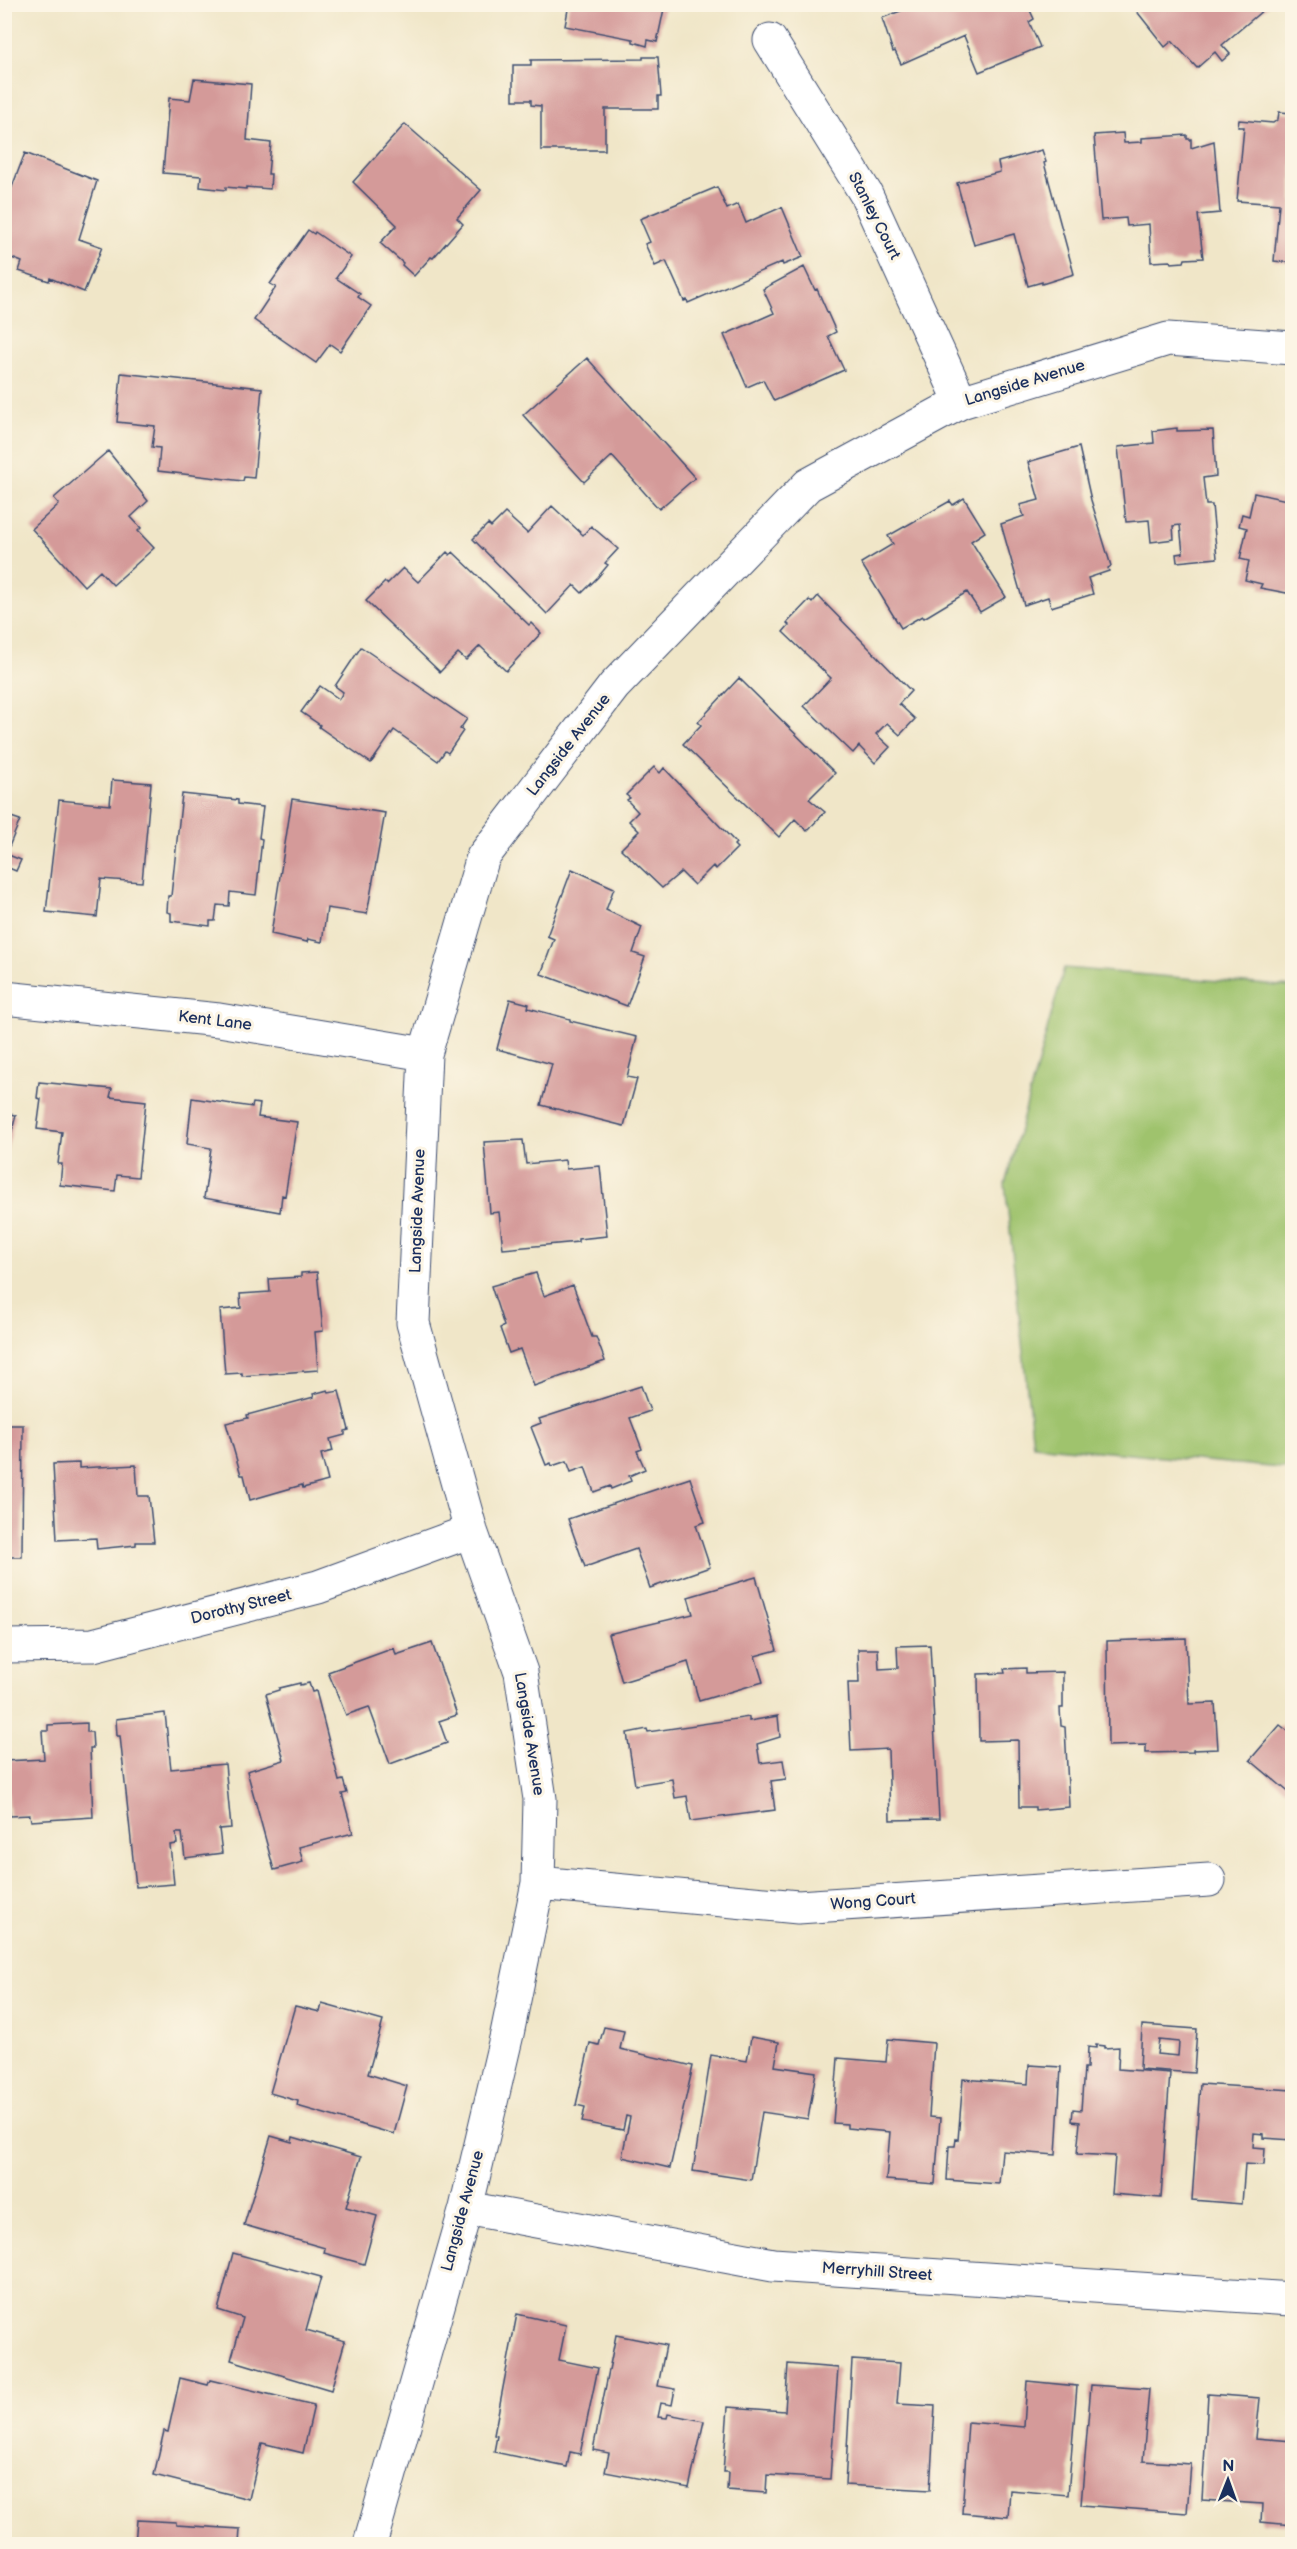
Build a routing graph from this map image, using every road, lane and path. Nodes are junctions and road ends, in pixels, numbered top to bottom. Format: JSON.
{"nodes":[{"id":1,"x":770,"y":40,"type":"dead end"},
{"id":2,"x":1293,"y":348,"type":"edge"},
{"id":3,"x":961,"y":402,"type":"junction"},
{"id":4,"x":4,"y":998,"type":"edge"},
{"id":5,"x":425,"y":1054,"type":"junction"},
{"id":6,"x":471,"y":1531,"type":"junction"},
{"id":7,"x":4,"y":1646,"type":"edge"},
{"id":8,"x":1209,"y":1880,"type":"dead end"},
{"id":9,"x":538,"y":1883,"type":"junction"},
{"id":10,"x":466,"y":2208,"type":"junction"},
{"id":11,"x":1293,"y":2299,"type":"edge"},
{"id":12,"x":370,"y":2544,"type":"edge"}],
"edges":[{"from":1,"to":3,"type":"street","name":"Stanley Court"},
{"from":2,"to":3,"type":"street","name":"Langside Avenue"},
{"from":3,"to":5,"type":"street","name":"Langside Avenue"},
{"from":4,"to":5,"type":"street","name":"Kent Lane"},
{"from":5,"to":6,"type":"street","name":"Langside Avenue"},
{"from":6,"to":7,"type":"street","name":"Dorothy Street"},
{"from":6,"to":9,"type":"street","name":"Langside Avenue"},
{"from":8,"to":9,"type":"street","name":"Wong Court"},
{"from":9,"to":10,"type":"street","name":"Langside Avenue"},
{"from":10,"to":11,"type":"street","name":"Merryhill Street"},
{"from":10,"to":12,"type":"street","name":"Langside Avenue"}]}
